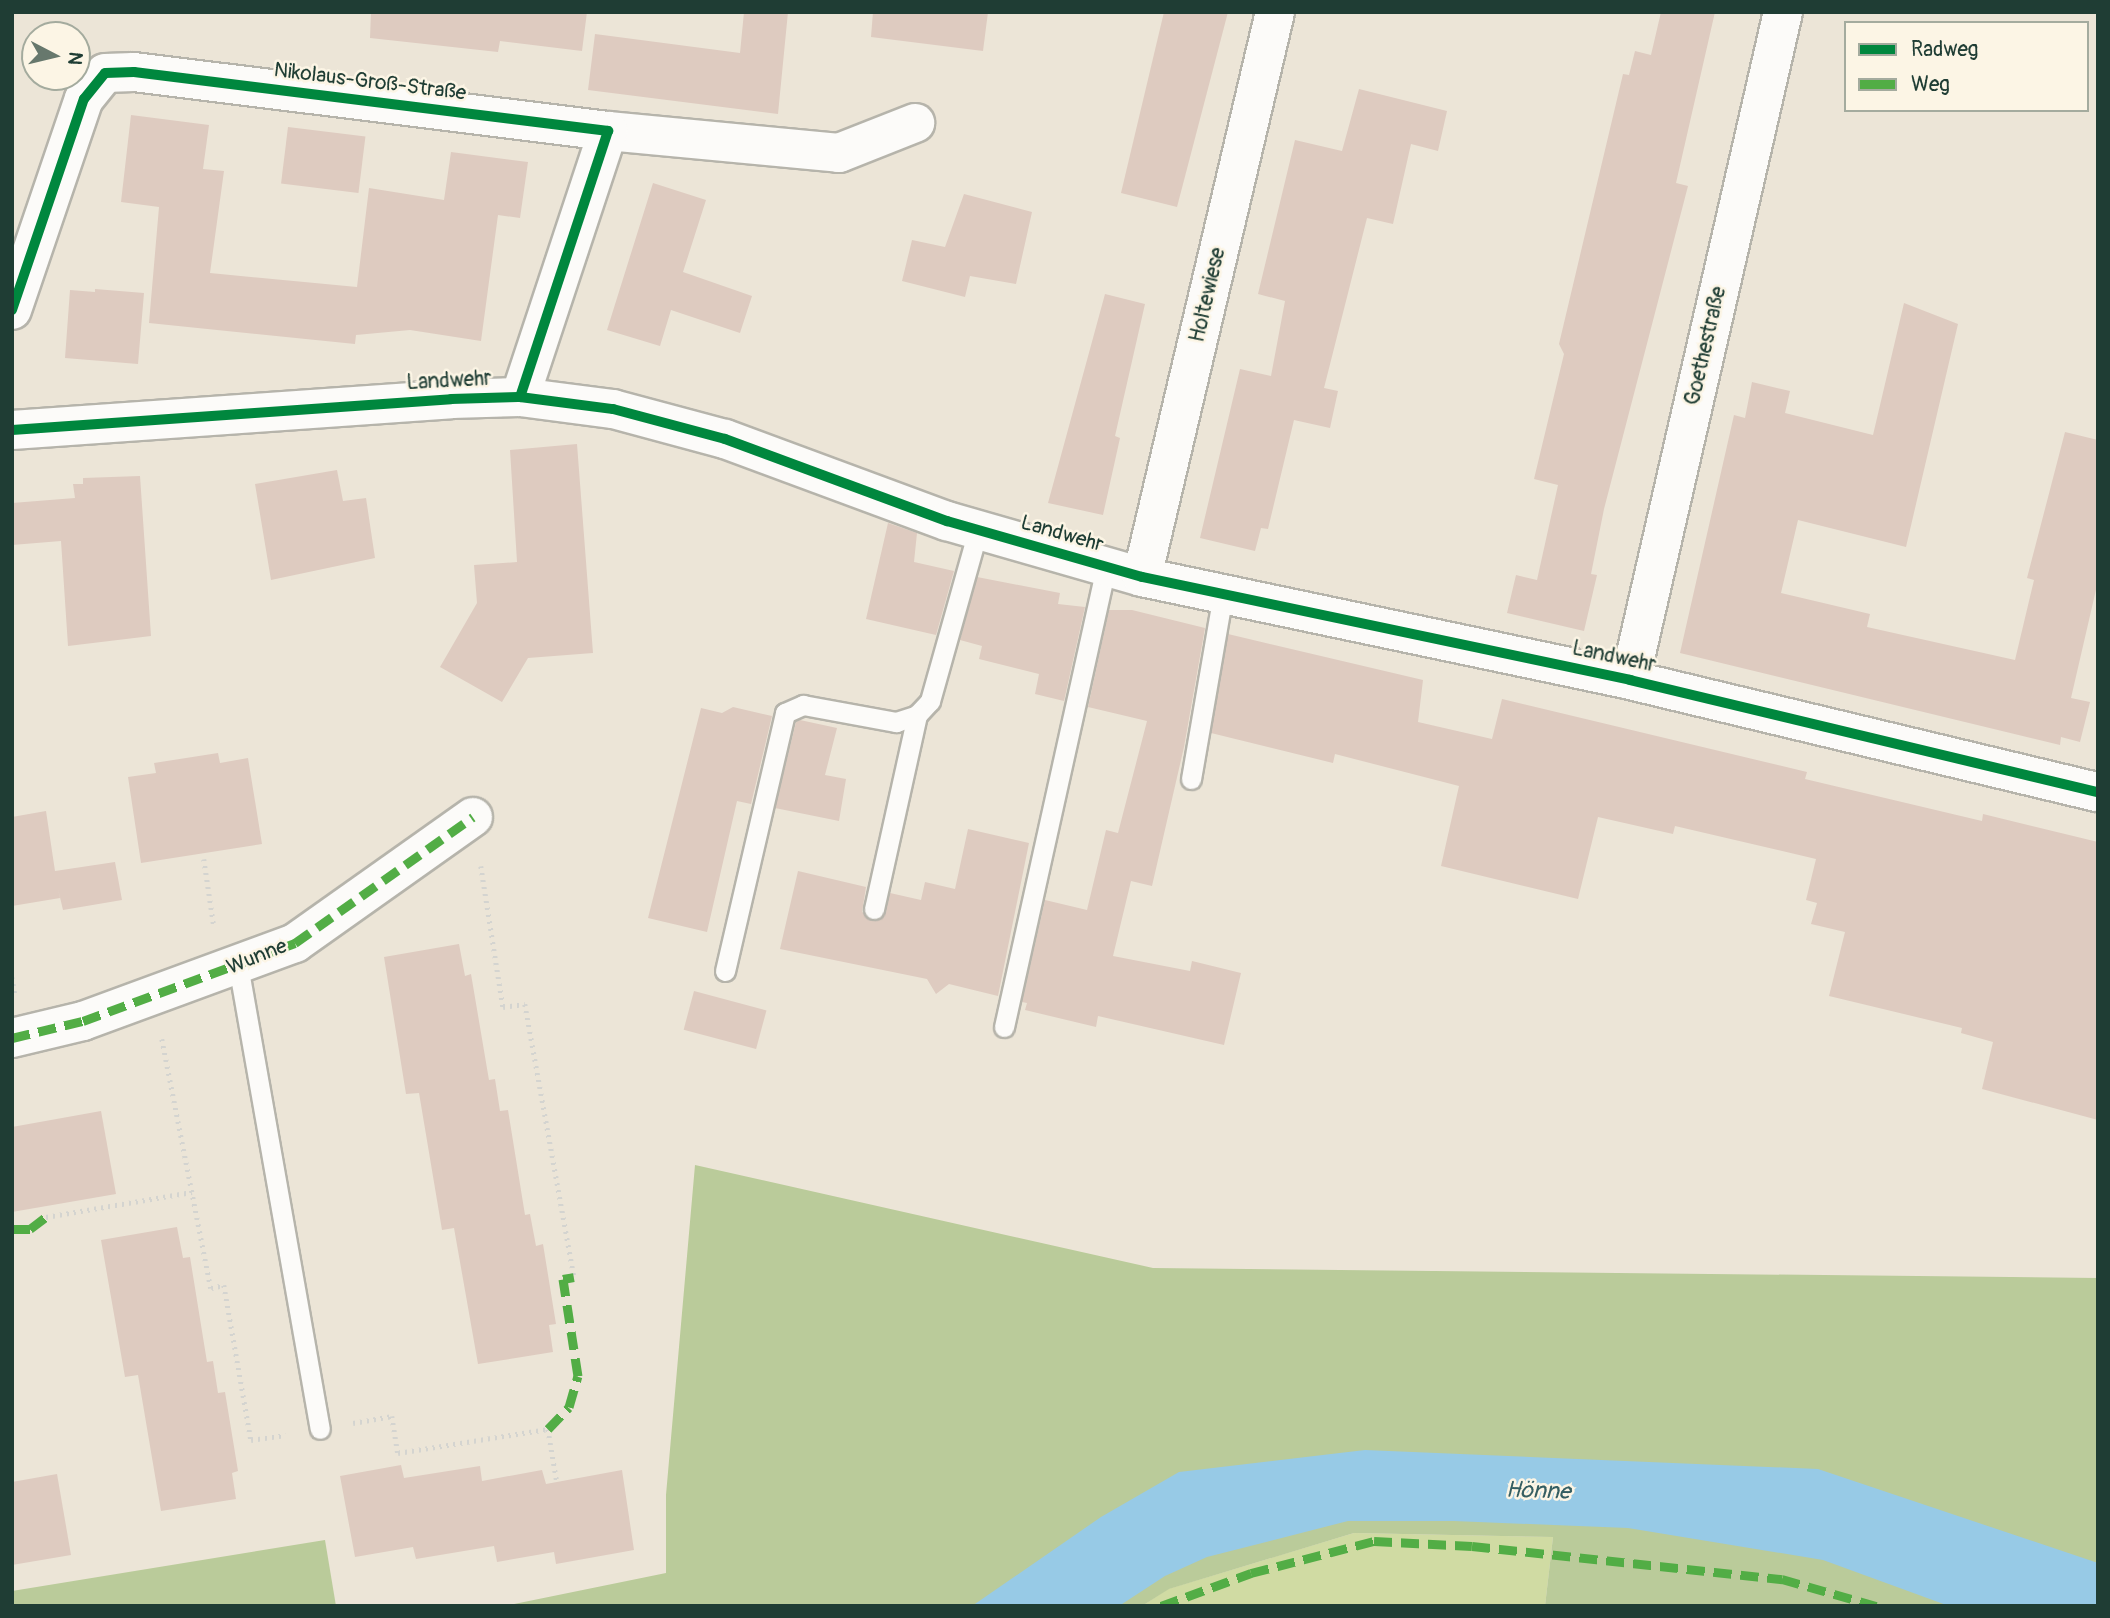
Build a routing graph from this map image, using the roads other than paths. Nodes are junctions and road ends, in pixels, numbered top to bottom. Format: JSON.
{"nodes":[{"id":1,"x":1275,"y":12,"type":"edge"},
{"id":2,"x":1783,"y":12,"type":"edge"},
{"id":3,"x":915,"y":124,"type":"dead end"},
{"id":4,"x":608,"y":131,"type":"junction"},
{"id":5,"x":12,"y":310,"type":"edge"},
{"id":6,"x":520,"y":397,"type":"junction"},
{"id":7,"x":12,"y":430,"type":"edge"},
{"id":8,"x":978,"y":530,"type":"junction"},
{"id":9,"x":1106,"y":567,"type":"junction"},
{"id":10,"x":1142,"y":577,"type":"junction"},
{"id":11,"x":1223,"y":594,"type":"junction"},
{"id":12,"x":1630,"y":680,"type":"junction"},
{"id":13,"x":917,"y":715,"type":"junction"},
{"id":14,"x":1191,"y":779,"type":"dead end"},
{"id":15,"x":2098,"y":792,"type":"edge"},
{"id":16,"x":473,"y":817,"type":"road end"},
{"id":17,"x":874,"y":909,"type":"dead end"},
{"id":18,"x":229,"y":969,"type":"junction"},
{"id":19,"x":724,"y":971,"type":"dead end"},
{"id":20,"x":1004,"y":1027,"type":"dead end"},
{"id":21,"x":12,"y":1038,"type":"edge"},
{"id":22,"x":320,"y":1429,"type":"dead end"}],
"edges":[{"from":1,"to":10,"type":"street","name":"Holtewiese"},
{"from":2,"to":12,"type":"street","name":"Goethestraße"},
{"from":3,"to":4,"type":"street","name":"Nikolaus-Groß-Straße"},
{"from":4,"to":5,"type":"street","name":"Nikolaus-Groß-Straße"},
{"from":4,"to":6,"type":"street"},
{"from":6,"to":7,"type":"street","name":"Landwehr"},
{"from":6,"to":8,"type":"street","name":"Landwehr"},
{"from":8,"to":9,"type":"street","name":"Landwehr"},
{"from":8,"to":13,"type":"lane"},
{"from":9,"to":10,"type":"street","name":"Landwehr"},
{"from":9,"to":20,"type":"lane"},
{"from":10,"to":11,"type":"street","name":"Landwehr"},
{"from":11,"to":12,"type":"street","name":"Landwehr"},
{"from":11,"to":14,"type":"lane"},
{"from":12,"to":15,"type":"street","name":"Landwehr"},
{"from":13,"to":17,"type":"lane"},
{"from":13,"to":19,"type":"lane"},
{"from":16,"to":18,"type":"street","name":"Wunne"},
{"from":18,"to":21,"type":"street","name":"Wunne"},
{"from":18,"to":22,"type":"lane"}]}
